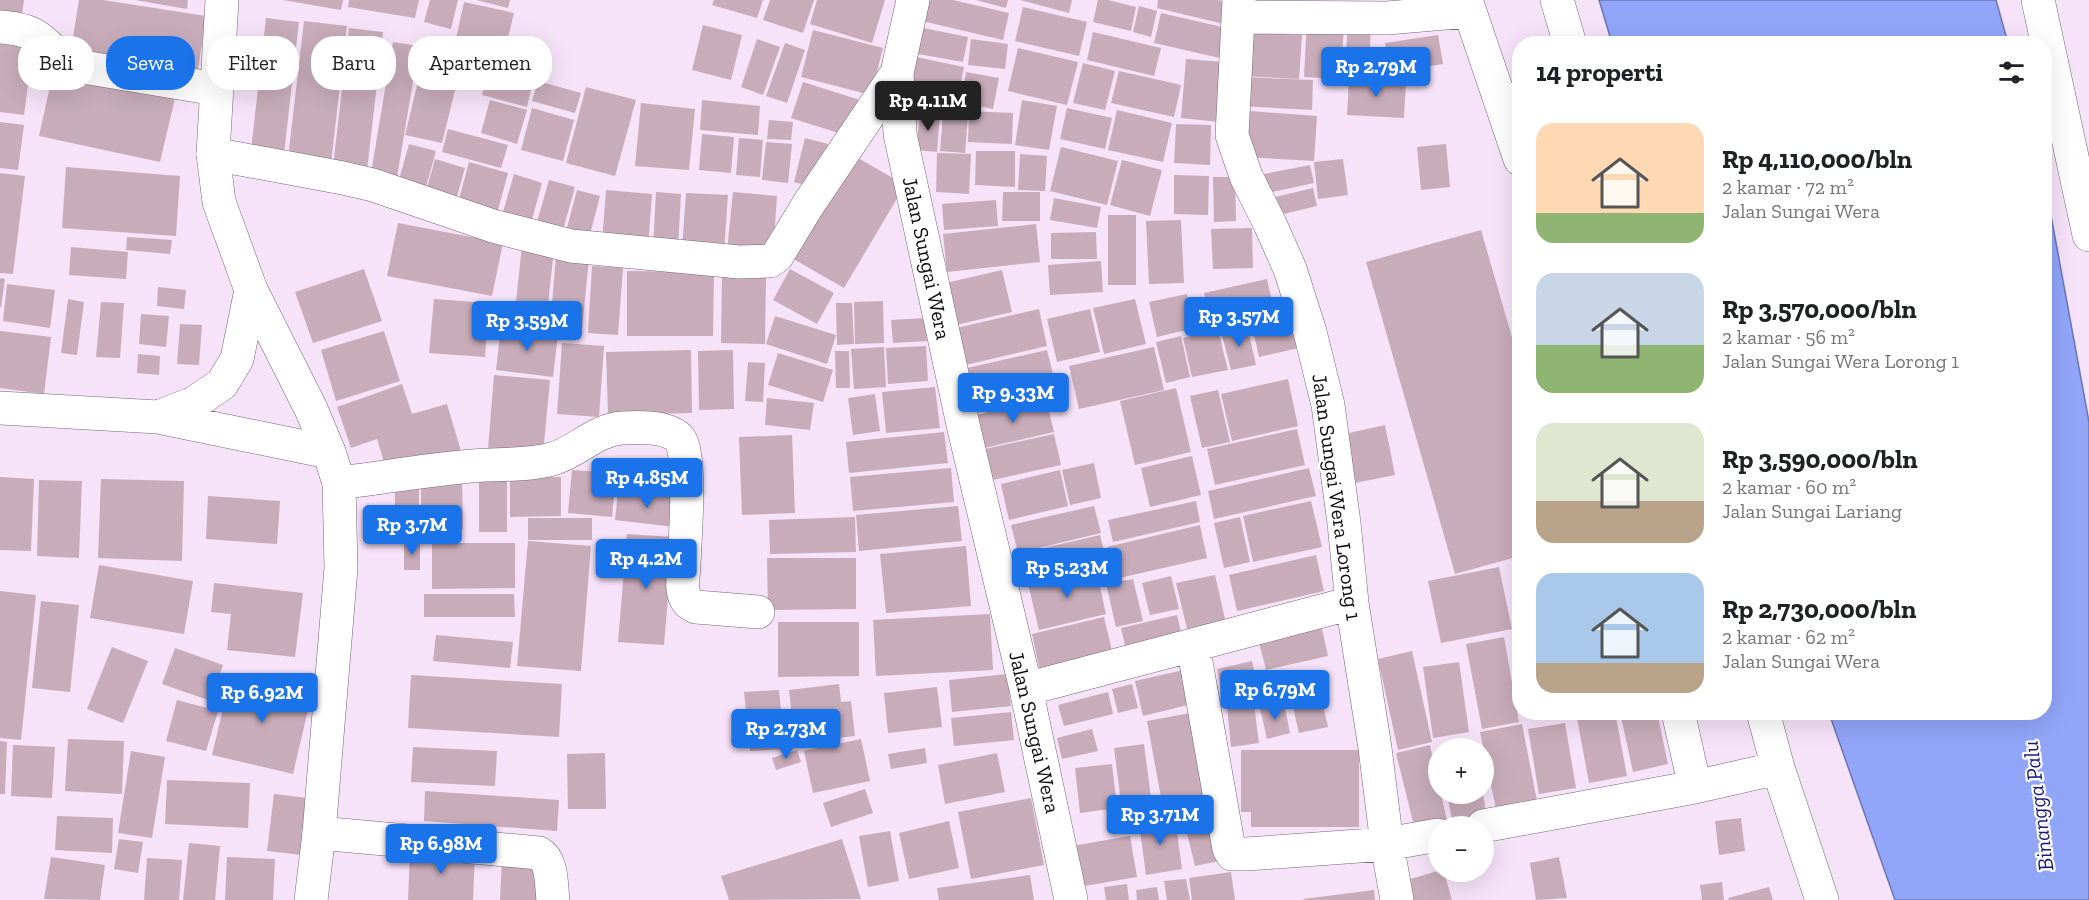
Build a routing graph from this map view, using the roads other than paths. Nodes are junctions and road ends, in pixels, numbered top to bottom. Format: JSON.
{"nodes":[{"id":1,"x":222,"y":0,"type":"edge"},
{"id":2,"x":912,"y":0,"type":"edge"},
{"id":3,"x":1557,"y":0,"type":"edge"},
{"id":4,"x":2038,"y":0,"type":"edge"},
{"id":5,"x":1467,"y":6,"type":"edge"},
{"id":6,"x":1238,"y":8,"type":"edge"},
{"id":7,"x":0,"y":27,"type":"edge"},
{"id":8,"x":220,"y":36,"type":"edge"},
{"id":9,"x":1568,"y":36,"type":"edge"},
{"id":10,"x":2046,"y":36,"type":"edge"},
{"id":11,"x":2052,"y":65,"type":"edge"},
{"id":12,"x":897,"y":73,"type":"junction"},
{"id":13,"x":207,"y":88,"type":"edge"},
{"id":14,"x":216,"y":90,"type":"edge"},
{"id":15,"x":1512,"y":136,"type":"edge"},
{"id":16,"x":213,"y":154,"type":"junction"},
{"id":17,"x":2089,"y":235,"type":"edge"},
{"id":18,"x":251,"y":290,"type":"junction"},
{"id":19,"x":0,"y":408,"type":"edge"},
{"id":20,"x":158,"y":417,"type":"junction"},
{"id":21,"x":329,"y":452,"type":"junction"},
{"id":22,"x":339,"y":483,"type":"junction"},
{"id":23,"x":1352,"y":603,"type":"junction"},
{"id":24,"x":758,"y":612,"type":"dead end"},
{"id":25,"x":1193,"y":645,"type":"junction"},
{"id":26,"x":1026,"y":689,"type":"junction"},
{"id":27,"x":1680,"y":720,"type":"edge"},
{"id":28,"x":1765,"y":720,"type":"edge"},
{"id":29,"x":1778,"y":768,"type":"junction"},
{"id":30,"x":1695,"y":787,"type":"junction"},
{"id":31,"x":1494,"y":824,"type":"edge"},
{"id":32,"x":319,"y":833,"type":"junction"},
{"id":33,"x":1428,"y":837,"type":"edge"},
{"id":34,"x":1387,"y":844,"type":"junction"},
{"id":35,"x":311,"y":900,"type":"edge"},
{"id":36,"x":553,"y":900,"type":"edge"},
{"id":37,"x":1071,"y":900,"type":"edge"},
{"id":38,"x":1397,"y":900,"type":"edge"},
{"id":39,"x":1822,"y":900,"type":"edge"}],
"edges":[{"from":1,"to":8,"type":"street"},
{"from":2,"to":12,"type":"street","name":"Jalan Sungai Wera"},
{"from":3,"to":9,"type":"street"},
{"from":4,"to":10,"type":"street"},
{"from":5,"to":6,"type":"street"},
{"from":5,"to":15,"type":"street"},
{"from":6,"to":23,"type":"street","name":"Jalan Sungai Wera Lorong 1"},
{"from":7,"to":13,"type":"street"},
{"from":11,"to":17,"type":"street"},
{"from":12,"to":16,"type":"street"},
{"from":12,"to":26,"type":"street","name":"Jalan Sungai Wera"},
{"from":14,"to":16,"type":"street"},
{"from":16,"to":18,"type":"street"},
{"from":18,"to":20,"type":"street"},
{"from":18,"to":21,"type":"street"},
{"from":19,"to":20,"type":"street"},
{"from":20,"to":21,"type":"street"},
{"from":21,"to":22,"type":"street"},
{"from":22,"to":24,"type":"street"},
{"from":22,"to":32,"type":"street"},
{"from":23,"to":25,"type":"street"},
{"from":23,"to":34,"type":"street","name":"Jalan Sungai Wera Lorong 1"},
{"from":25,"to":26,"type":"street"},
{"from":25,"to":34,"type":"street"},
{"from":26,"to":37,"type":"street","name":"Jalan Sungai Wera"},
{"from":27,"to":30,"type":"street"},
{"from":28,"to":29,"type":"street"},
{"from":29,"to":30,"type":"street"},
{"from":29,"to":39,"type":"street"},
{"from":30,"to":31,"type":"street"},
{"from":32,"to":35,"type":"street"},
{"from":32,"to":36,"type":"street"},
{"from":33,"to":34,"type":"street"},
{"from":34,"to":38,"type":"street","name":"Jalan Sungai Wera Lorong 1"}]}
